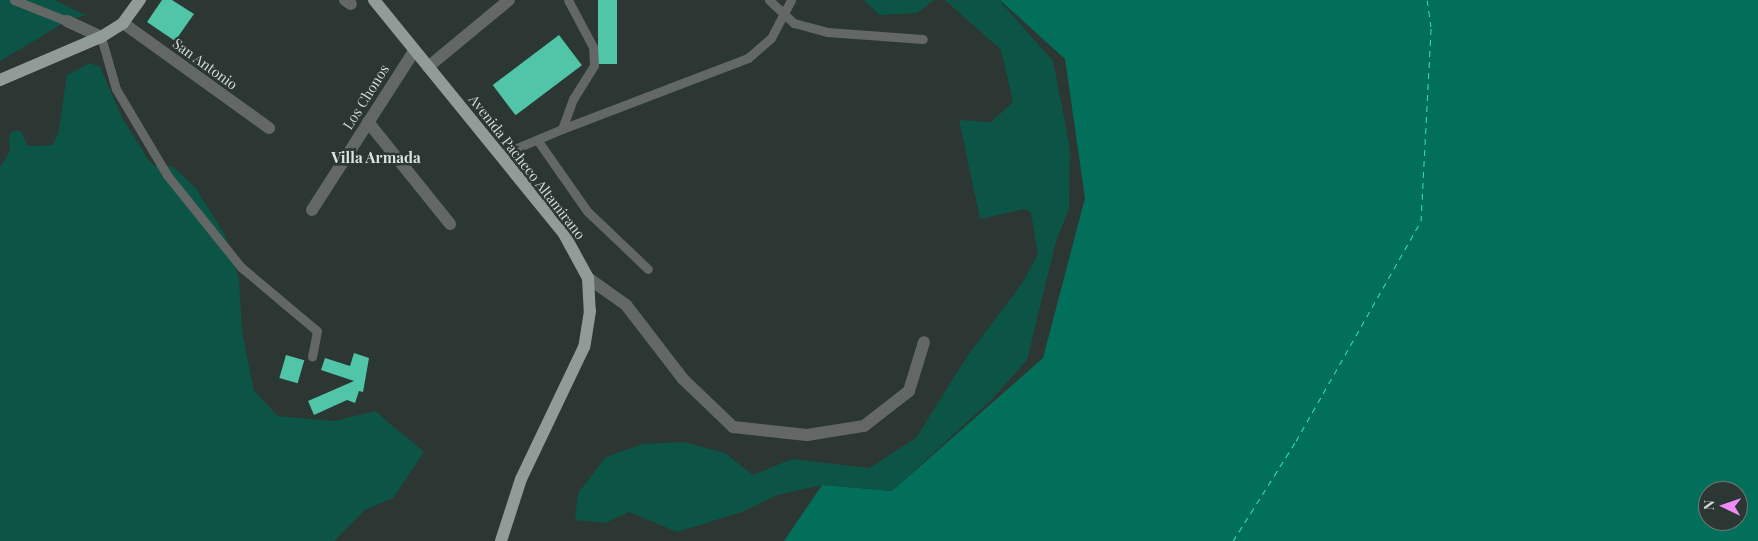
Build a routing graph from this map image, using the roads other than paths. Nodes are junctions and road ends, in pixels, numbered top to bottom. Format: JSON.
{"nodes":[{"id":1,"x":14,"y":0,"type":"edge"},
{"id":2,"x":140,"y":0,"type":"edge"},
{"id":3,"x":374,"y":0,"type":"edge"},
{"id":4,"x":509,"y":0,"type":"edge"},
{"id":5,"x":568,"y":0,"type":"edge"},
{"id":6,"x":769,"y":0,"type":"edge"},
{"id":7,"x":791,"y":0,"type":"edge"},
{"id":8,"x":783,"y":15,"type":"junction"},
{"id":9,"x":67,"y":21,"type":"joint"},
{"id":10,"x":123,"y":23,"type":"junction"},
{"id":11,"x":101,"y":38,"type":"junction"},
{"id":12,"x":923,"y":38,"type":"dead end"},
{"id":13,"x":414,"y":51,"type":"junction"},
{"id":14,"x":428,"y":67,"type":"junction"},
{"id":15,"x":0,"y":80,"type":"edge"},
{"id":16,"x":368,"y":122,"type":"junction"},
{"id":17,"x":269,"y":128,"type":"dead end"},
{"id":18,"x":562,"y":129,"type":"junction"},
{"id":19,"x":538,"y":141,"type":"junction"},
{"id":20,"x":500,"y":155,"type":"junction"},
{"id":21,"x":312,"y":210,"type":"dead end"},
{"id":22,"x":450,"y":224,"type":"dead end"},
{"id":23,"x":648,"y":269,"type":"dead end"},
{"id":24,"x":588,"y":278,"type":"junction"},
{"id":25,"x":924,"y":342,"type":"dead end"},
{"id":26,"x":312,"y":357,"type":"dead end"},
{"id":27,"x":501,"y":541,"type":"edge"}],
"edges":[{"from":1,"to":9,"type":"lane"},
{"from":2,"to":10,"type":"main road"},
{"from":3,"to":13,"type":"main road","name":"Avenida Pacheco Altamirano"},
{"from":4,"to":14,"type":"street"},
{"from":5,"to":18,"type":"lane"},
{"from":6,"to":8,"type":"lane"},
{"from":7,"to":8,"type":"lane"},
{"from":8,"to":12,"type":"lane"},
{"from":8,"to":18,"type":"lane"},
{"from":9,"to":11,"type":"street"},
{"from":10,"to":11,"type":"main road"},
{"from":10,"to":17,"type":"street","name":"San Antonio"},
{"from":11,"to":15,"type":"main road"},
{"from":11,"to":26,"type":"lane"},
{"from":13,"to":14,"type":"main road","name":"Avenida Pacheco Altamirano"},
{"from":13,"to":16,"type":"street","name":"Los Chonos"},
{"from":14,"to":20,"type":"main road","name":"Avenida Pacheco Altamirano"},
{"from":16,"to":21,"type":"street","name":"Los Chonos"},
{"from":16,"to":22,"type":"street"},
{"from":18,"to":19,"type":"lane"},
{"from":19,"to":20,"type":"lane"},
{"from":19,"to":23,"type":"lane"},
{"from":20,"to":24,"type":"main road","name":"Avenida Pacheco Altamirano"},
{"from":24,"to":25,"type":"street"},
{"from":24,"to":27,"type":"main road","name":"Avenida Pacheco Altamirano"}]}
